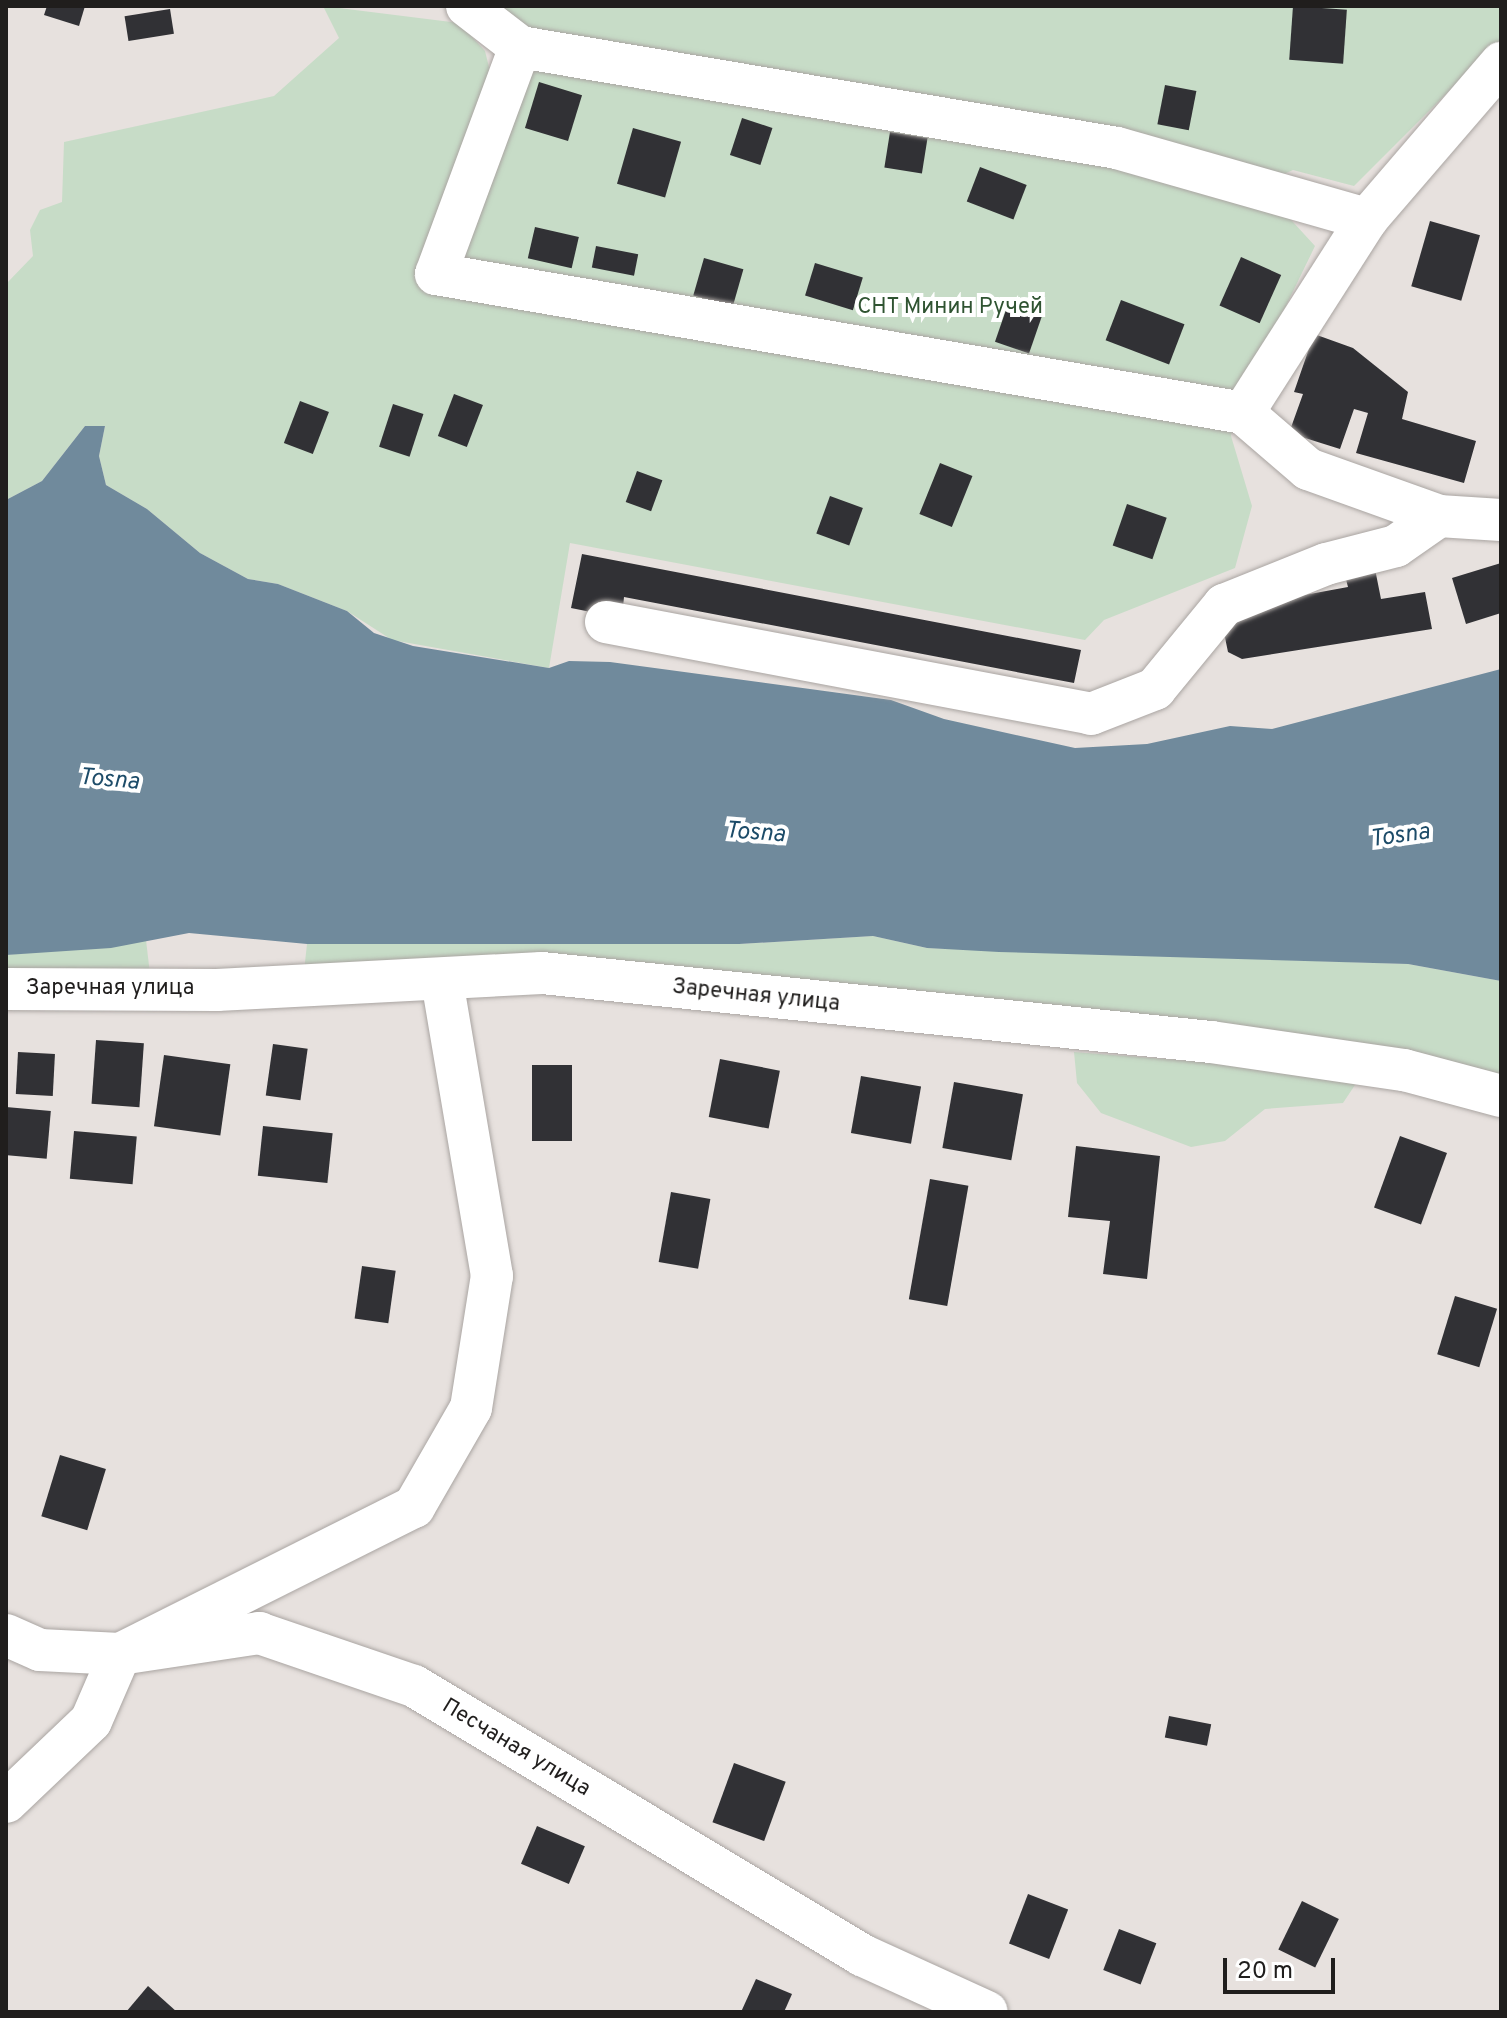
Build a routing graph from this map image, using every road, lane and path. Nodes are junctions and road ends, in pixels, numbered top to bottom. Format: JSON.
{"nodes":[{"id":1,"x":467,"y":6,"type":"edge"},
{"id":2,"x":520,"y":47,"type":"junction"},
{"id":3,"x":1501,"y":63,"type":"edge"},
{"id":4,"x":1367,"y":219,"type":"junction"},
{"id":5,"x":1243,"y":413,"type":"junction"},
{"id":6,"x":1439,"y":516,"type":"junction"},
{"id":7,"x":1501,"y":520,"type":"edge"},
{"id":8,"x":606,"y":622,"type":"dead end"},
{"id":9,"x":442,"y":980,"type":"junction"},
{"id":10,"x":6,"y":989,"type":"edge"},
{"id":11,"x":1501,"y":1096,"type":"edge"},
{"id":12,"x":6,"y":1635,"type":"edge"},
{"id":13,"x":120,"y":1654,"type":"junction"},
{"id":14,"x":6,"y":1802,"type":"edge"},
{"id":15,"x":987,"y":2012,"type":"edge"}],
"edges":[{"from":1,"to":2,"type":"street"},
{"from":2,"to":4,"type":"street"},
{"from":2,"to":5,"type":"street"},
{"from":3,"to":4,"type":"street"},
{"from":4,"to":5,"type":"street"},
{"from":5,"to":6,"type":"street"},
{"from":6,"to":7,"type":"street"},
{"from":6,"to":8,"type":"street"},
{"from":9,"to":10,"type":"street","name":"Заречная улица"},
{"from":9,"to":11,"type":"street","name":"Заречная улица"},
{"from":9,"to":13,"type":"street"},
{"from":12,"to":13,"type":"street","name":"Песчаная улица"},
{"from":13,"to":14,"type":"street"},
{"from":13,"to":15,"type":"street","name":"Песчаная улица"}]}
